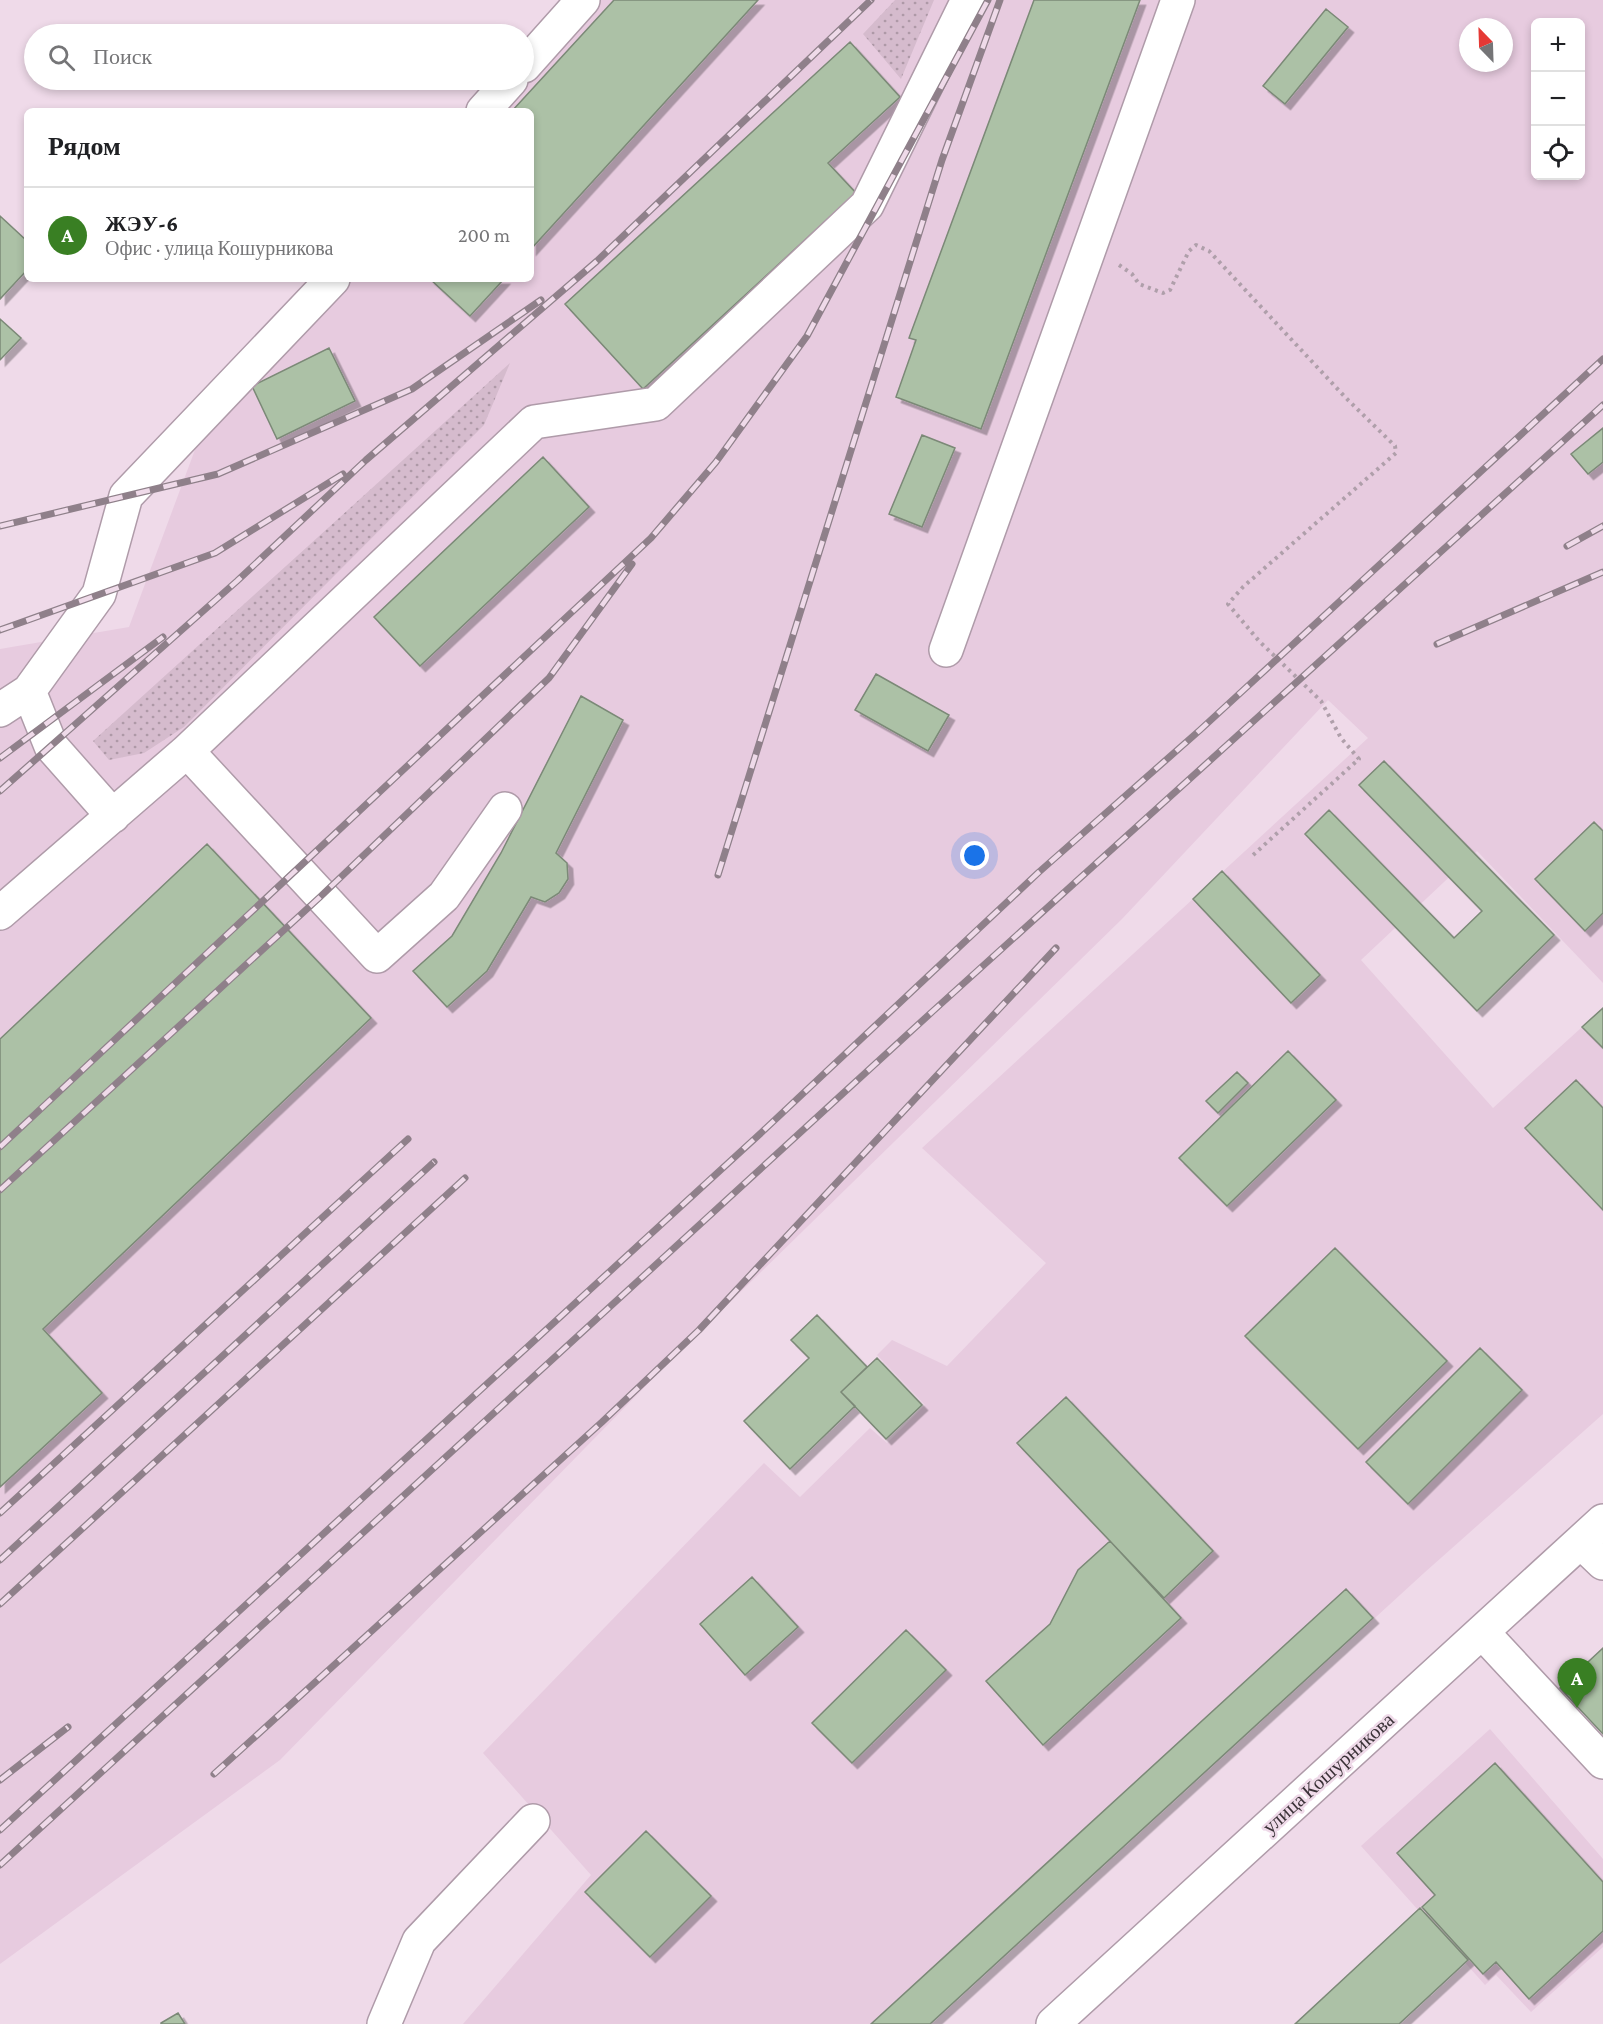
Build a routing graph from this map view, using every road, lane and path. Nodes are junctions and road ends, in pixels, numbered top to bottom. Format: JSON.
{"nodes":[{"id":1,"x":583,"y":0,"type":"edge"},
{"id":2,"x":968,"y":0,"type":"edge"},
{"id":3,"x":1178,"y":0,"type":"edge"},
{"id":4,"x":534,"y":55,"type":"edge"},
{"id":5,"x":502,"y":90,"type":"edge"},
{"id":6,"x":486,"y":108,"type":"edge"},
{"id":7,"x":1090,"y":247,"type":"junction"},
{"id":8,"x":330,"y":282,"type":"edge"},
{"id":9,"x":946,"y":650,"type":"dead end"},
{"id":10,"x":29,"y":691,"type":"junction"},
{"id":11,"x":0,"y":710,"type":"edge"},
{"id":12,"x":186,"y":751,"type":"junction"},
{"id":13,"x":505,"y":809,"type":"dead end"},
{"id":14,"x":113,"y":816,"type":"junction"},
{"id":15,"x":1252,"y":856,"type":"dead end"},
{"id":16,"x":0,"y":913,"type":"edge"},
{"id":17,"x":1596,"y":1542,"type":"edge"},
{"id":18,"x":1482,"y":1632,"type":"junction"},
{"id":19,"x":1603,"y":1762,"type":"edge"},
{"id":20,"x":533,"y":1821,"type":"dead end"},
{"id":21,"x":384,"y":2024,"type":"edge"},
{"id":22,"x":1053,"y":2024,"type":"edge"}],
"edges":[{"from":1,"to":4,"type":"street"},
{"from":2,"to":12,"type":"street"},
{"from":3,"to":7,"type":"street"},
{"from":5,"to":6,"type":"street"},
{"from":7,"to":9,"type":"street"},
{"from":7,"to":15,"type":"path"},
{"from":8,"to":10,"type":"street"},
{"from":10,"to":11,"type":"street"},
{"from":10,"to":14,"type":"street"},
{"from":12,"to":13,"type":"street"},
{"from":12,"to":14,"type":"street"},
{"from":14,"to":16,"type":"street"},
{"from":17,"to":18,"type":"street","name":"улица Кошурникова"},
{"from":18,"to":19,"type":"street"},
{"from":18,"to":22,"type":"street","name":"улица Кошурникова"},
{"from":20,"to":21,"type":"street"}]}
